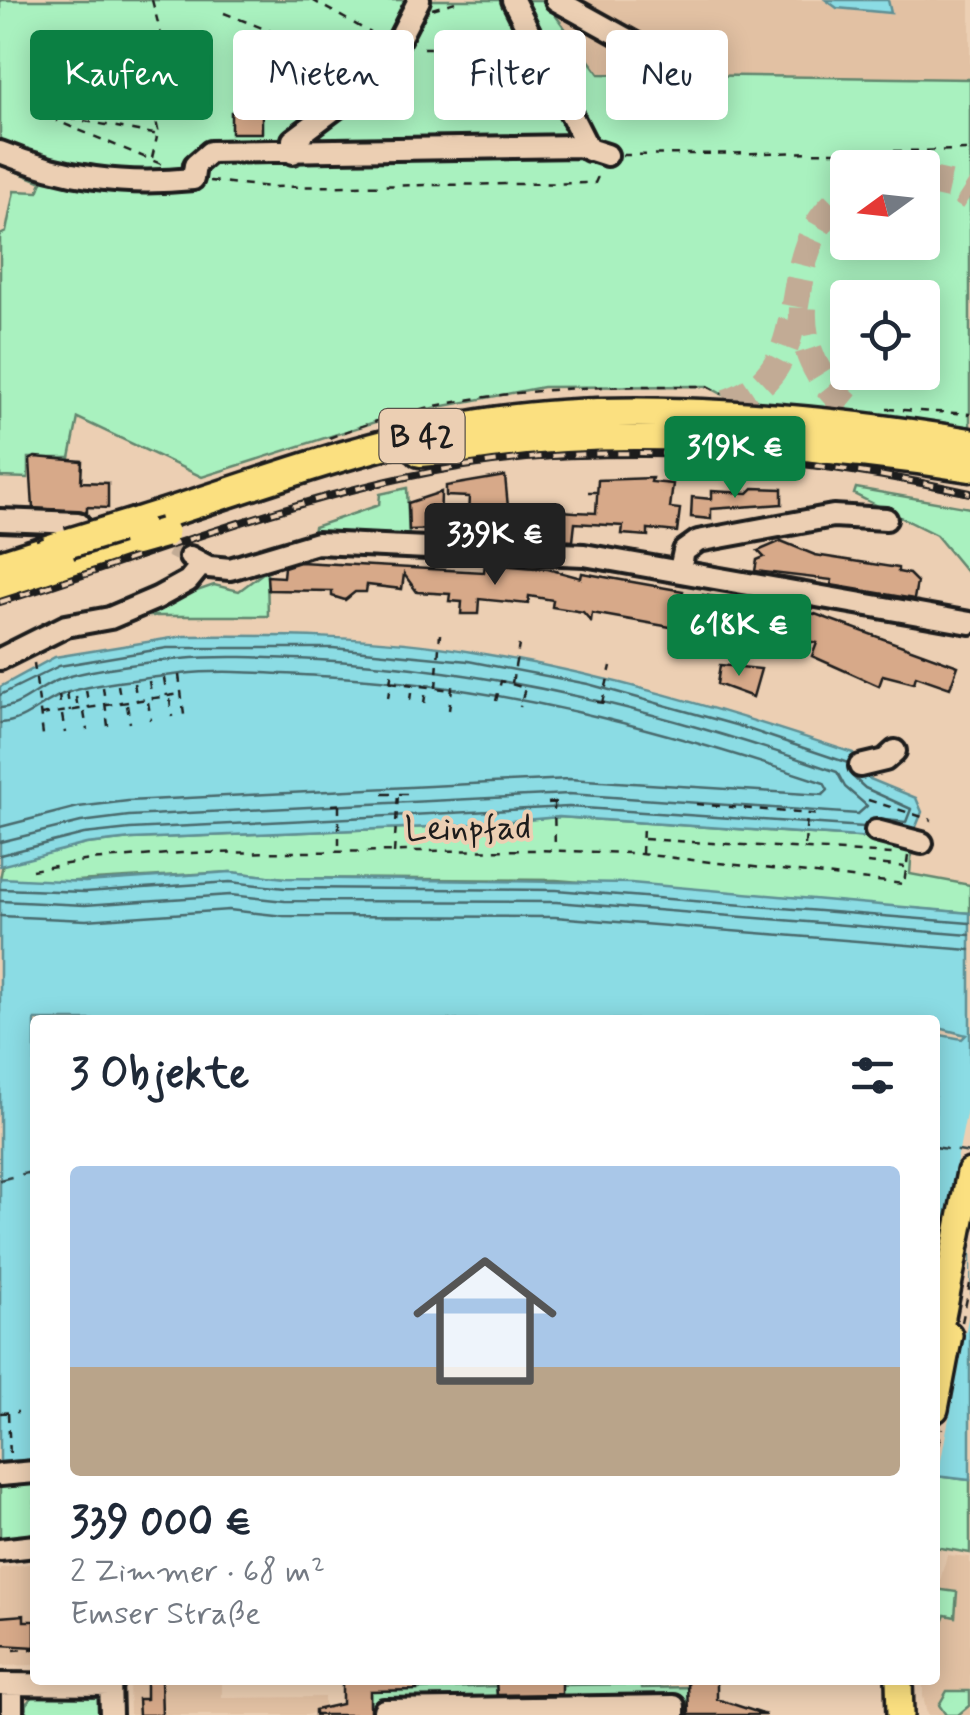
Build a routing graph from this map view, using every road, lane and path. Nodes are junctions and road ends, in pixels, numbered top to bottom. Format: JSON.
{"nodes":[{"id":1,"x":152,"y":0,"type":"edge"},
{"id":2,"x":312,"y":0,"type":"edge"},
{"id":3,"x":462,"y":0,"type":"edge"},
{"id":4,"x":513,"y":0,"type":"edge"},
{"id":5,"x":556,"y":0,"type":"edge"},
{"id":6,"x":415,"y":8,"type":"edge"},
{"id":7,"x":224,"y":14,"type":"dead end"},
{"id":8,"x":161,"y":30,"type":"edge"},
{"id":9,"x":266,"y":30,"type":"edge"},
{"id":10,"x":366,"y":30,"type":"edge"},
{"id":11,"x":530,"y":30,"type":"edge"},
{"id":12,"x":609,"y":30,"type":"edge"},
{"id":13,"x":424,"y":48,"type":"dead end"},
{"id":14,"x":434,"y":48,"type":"edge"},
{"id":15,"x":154,"y":120,"type":"edge"},
{"id":16,"x":320,"y":120,"type":"edge"},
{"id":17,"x":580,"y":120,"type":"edge"},
{"id":18,"x":157,"y":137,"type":"junction"},
{"id":19,"x":970,"y":150,"type":"edge"},
{"id":20,"x":0,"y":152,"type":"edge"},
{"id":21,"x":293,"y":152,"type":"junction"},
{"id":22,"x":598,"y":153,"type":"junction"},
{"id":23,"x":152,"y":160,"type":"junction"},
{"id":24,"x":193,"y":178,"type":"junction"},
{"id":25,"x":726,"y":404,"type":"tunnel mouth"},
{"id":26,"x":857,"y":412,"type":"tunnel mouth"},
{"id":27,"x":648,"y":416,"type":"junction"},
{"id":28,"x":900,"y":433,"type":"junction"},
{"id":29,"x":970,"y":443,"type":"edge"},
{"id":30,"x":420,"y":452,"type":"junction"},
{"id":31,"x":970,"y":453,"type":"edge"},
{"id":32,"x":970,"y":467,"type":"edge"},
{"id":33,"x":588,"y":492,"type":"dead end"},
{"id":34,"x":598,"y":492,"type":"dead end"},
{"id":35,"x":886,"y":519,"type":"dead end"},
{"id":36,"x":0,"y":520,"type":"edge"},
{"id":37,"x":146,"y":532,"type":"junction"},
{"id":38,"x":73,"y":533,"type":"junction"},
{"id":39,"x":0,"y":565,"type":"edge"},
{"id":40,"x":680,"y":570,"type":"junction"},
{"id":41,"x":0,"y":586,"type":"edge"},
{"id":42,"x":970,"y":622,"type":"edge"},
{"id":43,"x":440,"y":634,"type":"dead end"},
{"id":44,"x":30,"y":642,"type":"junction"},
{"id":45,"x":520,"y":646,"type":"dead end"},
{"id":46,"x":0,"y":658,"type":"edge"},
{"id":47,"x":611,"y":666,"type":"dead end"},
{"id":48,"x":392,"y":670,"type":"dead end"},
{"id":49,"x":178,"y":676,"type":"dead end"},
{"id":50,"x":164,"y":678,"type":"dead end"},
{"id":51,"x":149,"y":681,"type":"dead end"},
{"id":52,"x":454,"y":681,"type":"dead end"},
{"id":53,"x":390,"y":682,"type":"junction"},
{"id":54,"x":134,"y":683,"type":"dead end"},
{"id":55,"x":512,"y":684,"type":"junction"},
{"id":56,"x":118,"y":685,"type":"dead end"},
{"id":57,"x":412,"y":685,"type":"junction"},
{"id":58,"x":427,"y":687,"type":"junction"},
{"id":59,"x":103,"y":688,"type":"dead end"},
{"id":60,"x":436,"y":688,"type":"junction"},
{"id":61,"x":86,"y":690,"type":"dead end"},
{"id":62,"x":452,"y":690,"type":"junction"},
{"id":63,"x":68,"y":693,"type":"dead end"},
{"id":64,"x":58,"y":694,"type":"dead end"},
{"id":65,"x":182,"y":694,"type":"junction"},
{"id":66,"x":168,"y":696,"type":"junction"},
{"id":67,"x":76,"y":697,"type":"dead end"},
{"id":68,"x":388,"y":698,"type":"dead end"},
{"id":69,"x":150,"y":699,"type":"junction"},
{"id":70,"x":410,"y":700,"type":"dead end"},
{"id":71,"x":137,"y":701,"type":"junction"},
{"id":72,"x":496,"y":701,"type":"dead end"},
{"id":73,"x":596,"y":702,"type":"dead end"},
{"id":74,"x":124,"y":703,"type":"junction"},
{"id":75,"x":424,"y":703,"type":"dead end"},
{"id":76,"x":602,"y":703,"type":"junction"},
{"id":77,"x":610,"y":704,"type":"dead end"},
{"id":78,"x":106,"y":706,"type":"junction"},
{"id":79,"x":86,"y":708,"type":"junction"},
{"id":80,"x":520,"y":708,"type":"dead end"},
{"id":81,"x":78,"y":710,"type":"junction"},
{"id":82,"x":449,"y":710,"type":"dead end"},
{"id":83,"x":70,"y":711,"type":"junction"},
{"id":84,"x":62,"y":712,"type":"junction"},
{"id":85,"x":184,"y":714,"type":"dead end"},
{"id":86,"x":42,"y":715,"type":"junction"},
{"id":87,"x":172,"y":717,"type":"dead end"},
{"id":88,"x":151,"y":720,"type":"dead end"},
{"id":89,"x":130,"y":724,"type":"dead end"},
{"id":90,"x":108,"y":726,"type":"dead end"},
{"id":91,"x":87,"y":730,"type":"dead end"},
{"id":92,"x":65,"y":733,"type":"dead end"},
{"id":93,"x":44,"y":736,"type":"dead end"},
{"id":94,"x":896,"y":751,"type":"dead end"},
{"id":95,"x":860,"y":766,"type":"dead end"},
{"id":96,"x":383,"y":794,"type":"dead end"},
{"id":97,"x":398,"y":794,"type":"junction"},
{"id":98,"x":412,"y":794,"type":"dead end"},
{"id":99,"x":868,"y":800,"type":"dead end"},
{"id":100,"x":560,"y":801,"type":"dead end"},
{"id":101,"x":554,"y":802,"type":"junction"},
{"id":102,"x":548,"y":803,"type":"dead end"},
{"id":103,"x":339,"y":804,"type":"junction"},
{"id":104,"x":346,"y":804,"type":"dead end"},
{"id":105,"x":696,"y":804,"type":"dead end"},
{"id":106,"x":331,"y":806,"type":"dead end"},
{"id":107,"x":807,"y":814,"type":"junction"},
{"id":108,"x":821,"y":815,"type":"dead end"},
{"id":109,"x":932,"y":820,"type":"dead end"},
{"id":110,"x":643,"y":825,"type":"dead end"},
{"id":111,"x":876,"y":831,"type":"dead end"},
{"id":112,"x":644,"y":839,"type":"junction"},
{"id":113,"x":805,"y":846,"type":"junction"},
{"id":114,"x":555,"y":851,"type":"junction"},
{"id":115,"x":911,"y":852,"type":"junction"},
{"id":116,"x":339,"y":854,"type":"junction"},
{"id":117,"x":394,"y":854,"type":"junction"},
{"id":118,"x":642,"y":855,"type":"junction"},
{"id":119,"x":867,"y":862,"type":"dead end"},
{"id":120,"x":907,"y":868,"type":"junction"},
{"id":121,"x":32,"y":870,"type":"dead end"},
{"id":122,"x":970,"y":1172,"type":"edge"},
{"id":123,"x":970,"y":1230,"type":"edge"},
{"id":124,"x":940,"y":1327,"type":"edge"},
{"id":125,"x":940,"y":1383,"type":"edge"},
{"id":126,"x":18,"y":1412,"type":"dead end"},
{"id":127,"x":0,"y":1413,"type":"edge"},
{"id":128,"x":8,"y":1413,"type":"junction"},
{"id":129,"x":5,"y":1470,"type":"edge"},
{"id":130,"x":30,"y":1472,"type":"edge"},
{"id":131,"x":30,"y":1547,"type":"edge"},
{"id":132,"x":0,"y":1550,"type":"edge"},
{"id":133,"x":30,"y":1649,"type":"edge"},
{"id":134,"x":14,"y":1650,"type":"dead end"},
{"id":135,"x":6,"y":1685,"type":"edge"},
{"id":136,"x":110,"y":1685,"type":"edge"},
{"id":137,"x":885,"y":1685,"type":"edge"},
{"id":138,"x":898,"y":1685,"type":"edge"},
{"id":139,"x":12,"y":1715,"type":"edge"},
{"id":140,"x":111,"y":1715,"type":"edge"},
{"id":141,"x":384,"y":1715,"type":"edge"},
{"id":142,"x":674,"y":1715,"type":"edge"},
{"id":143,"x":886,"y":1715,"type":"edge"},
{"id":144,"x":900,"y":1715,"type":"edge"}],
"edges":[{"from":1,"to":8,"type":"path"},
{"from":2,"to":10,"type":"path"},
{"from":3,"to":6,"type":"path"},
{"from":4,"to":11,"type":"street"},
{"from":5,"to":12,"type":"street"},
{"from":7,"to":9,"type":"path"},
{"from":13,"to":14,"type":"path"},
{"from":15,"to":18,"type":"path"},
{"from":16,"to":21,"type":"street"},
{"from":17,"to":22,"type":"street"},
{"from":18,"to":23,"type":"path"},
{"from":18,"to":23,"type":"path"},
{"from":19,"to":22,"type":"path"},
{"from":20,"to":24,"type":"street"},
{"from":21,"to":22,"type":"street"},
{"from":21,"to":24,"type":"street"},
{"from":22,"to":24,"type":"path"},
{"from":23,"to":24,"type":"path"},
{"from":25,"to":27,"type":"highway"},
{"from":26,"to":28,"type":"highway"},
{"from":27,"to":28,"type":"highway","number":"B 42"},
{"from":27,"to":37,"type":"highway","number":"B 42"},
{"from":28,"to":29,"type":"highway","number":"B 42"},
{"from":30,"to":31,"type":"highway","number":"B 42"},
{"from":30,"to":32,"type":"highway"},
{"from":30,"to":37,"type":"highway","number":"B 42"},
{"from":33,"to":34,"type":"path"},
{"from":35,"to":40,"type":"street"},
{"from":36,"to":38,"type":"street"},
{"from":37,"to":38,"type":"highway","number":"B 42","bridge":true},
{"from":37,"to":41,"type":"highway","number":"B 42"},
{"from":38,"to":39,"type":"highway","number":"B 42"},
{"from":40,"to":42,"type":"street"},
{"from":40,"to":44,"type":"street"},
{"from":43,"to":60,"type":"path"},
{"from":44,"to":46,"type":"street"},
{"from":44,"to":86,"type":"path"},
{"from":45,"to":55,"type":"path"},
{"from":47,"to":76,"type":"path"},
{"from":48,"to":53,"type":"path"},
{"from":49,"to":65,"type":"path"},
{"from":50,"to":66,"type":"path"},
{"from":51,"to":69,"type":"path"},
{"from":52,"to":62,"type":"path"},
{"from":53,"to":57,"type":"path"},
{"from":53,"to":68,"type":"path"},
{"from":54,"to":71,"type":"path"},
{"from":55,"to":72,"type":"path"},
{"from":55,"to":80,"type":"path"},
{"from":56,"to":74,"type":"path"},
{"from":57,"to":58,"type":"path"},
{"from":57,"to":70,"type":"path"},
{"from":58,"to":60,"type":"path"},
{"from":58,"to":75,"type":"path"},
{"from":59,"to":78,"type":"path"},
{"from":60,"to":62,"type":"path"},
{"from":61,"to":79,"type":"path"},
{"from":62,"to":82,"type":"path"},
{"from":63,"to":83,"type":"path"},
{"from":64,"to":84,"type":"path"},
{"from":65,"to":66,"type":"path"},
{"from":65,"to":85,"type":"path"},
{"from":66,"to":69,"type":"path"},
{"from":66,"to":87,"type":"path"},
{"from":67,"to":81,"type":"path"},
{"from":69,"to":71,"type":"path"},
{"from":69,"to":88,"type":"path"},
{"from":71,"to":74,"type":"path"},
{"from":73,"to":76,"type":"path"},
{"from":74,"to":78,"type":"path"},
{"from":74,"to":89,"type":"path"},
{"from":76,"to":77,"type":"path"},
{"from":78,"to":79,"type":"path"},
{"from":78,"to":90,"type":"path"},
{"from":79,"to":81,"type":"path"},
{"from":79,"to":91,"type":"path"},
{"from":81,"to":83,"type":"path"},
{"from":83,"to":84,"type":"path"},
{"from":84,"to":86,"type":"path"},
{"from":84,"to":92,"type":"path"},
{"from":86,"to":93,"type":"path"},
{"from":94,"to":95,"type":"street"},
{"from":96,"to":97,"type":"path"},
{"from":97,"to":98,"type":"path"},
{"from":97,"to":117,"type":"path"},
{"from":99,"to":109,"type":"path"},
{"from":100,"to":101,"type":"path"},
{"from":101,"to":102,"type":"path"},
{"from":101,"to":114,"type":"path"},
{"from":103,"to":104,"type":"path"},
{"from":103,"to":106,"type":"path"},
{"from":103,"to":116,"type":"path"},
{"from":105,"to":107,"type":"path"},
{"from":107,"to":108,"type":"path"},
{"from":107,"to":113,"type":"path"},
{"from":110,"to":112,"type":"path"},
{"from":111,"to":115,"type":"street"},
{"from":112,"to":113,"type":"path"},
{"from":112,"to":118,"type":"path"},
{"from":113,"to":115,"type":"path"},
{"from":114,"to":117,"type":"path","name":"Leinpfad"},
{"from":114,"to":118,"type":"path","name":"Leinpfad"},
{"from":115,"to":120,"type":"path"},
{"from":116,"to":117,"type":"path","name":"Leinpfad"},
{"from":116,"to":121,"type":"path","name":"Leinpfad"},
{"from":118,"to":120,"type":"path","name":"Leinpfad"},
{"from":119,"to":120,"type":"path"},
{"from":122,"to":124,"type":"main road"},
{"from":123,"to":125,"type":"main road"},
{"from":126,"to":128,"type":"path"},
{"from":127,"to":128,"type":"path"},
{"from":128,"to":129,"type":"path"},
{"from":129,"to":130,"type":"street"},
{"from":131,"to":132,"type":"street"},
{"from":133,"to":134,"type":"path"},
{"from":135,"to":139,"type":"street"},
{"from":136,"to":140,"type":"street"},
{"from":137,"to":143,"type":"main road"},
{"from":138,"to":144,"type":"main road"},
{"from":141,"to":142,"type":"street"}]}
